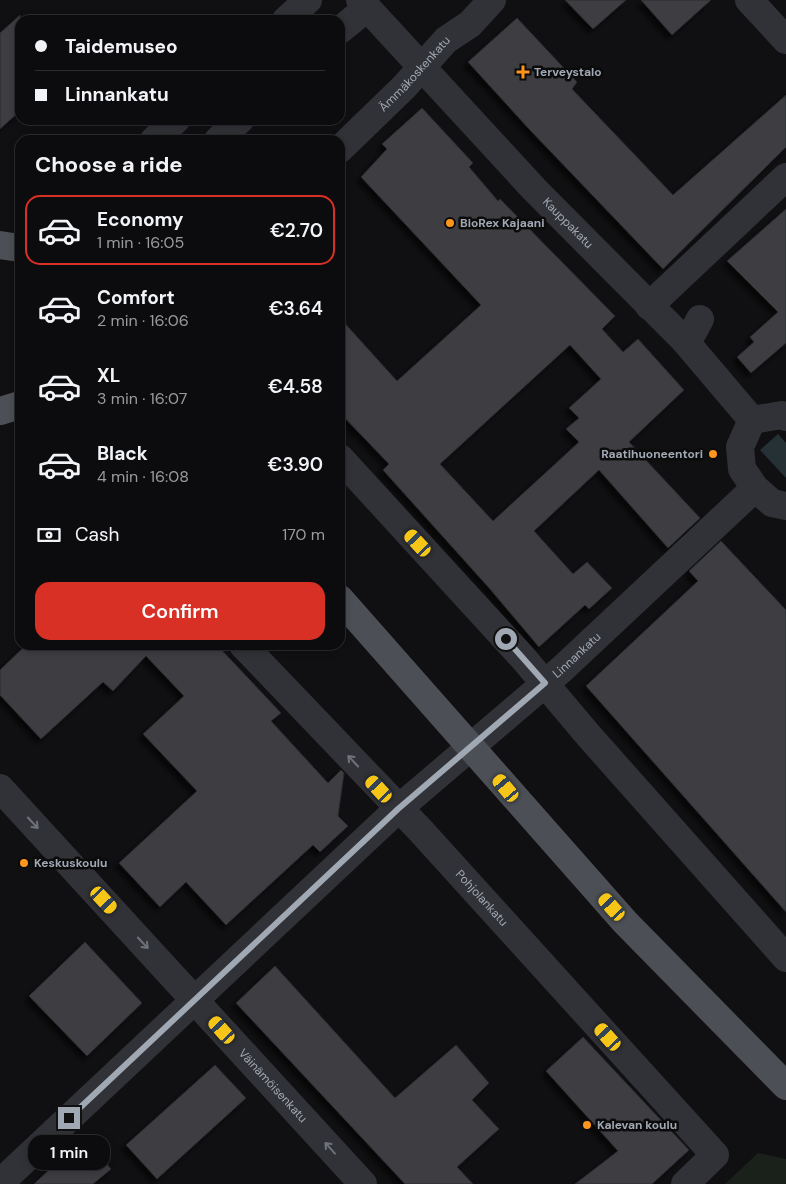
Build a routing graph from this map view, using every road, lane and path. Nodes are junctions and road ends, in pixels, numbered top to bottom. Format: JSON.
{"nodes":[{"id":1,"x":308,"y":0,"type":"edge"},
{"id":2,"x":492,"y":0,"type":"edge"},
{"id":3,"x":749,"y":0,"type":"edge"},
{"id":4,"x":363,"y":4,"type":"edge"},
{"id":5,"x":292,"y":15,"type":"edge"},
{"id":6,"x":345,"y":24,"type":"edge"},
{"id":7,"x":786,"y":40,"type":"edge"},
{"id":8,"x":422,"y":67,"type":"junction"},
{"id":9,"x":170,"y":125,"type":"edge"},
{"id":10,"x":234,"y":125,"type":"edge"},
{"id":11,"x":160,"y":135,"type":"edge"},
{"id":12,"x":224,"y":135,"type":"edge"},
{"id":13,"x":345,"y":144,"type":"edge"},
{"id":14,"x":786,"y":177,"type":"edge"},
{"id":15,"x":15,"y":236,"type":"edge"},
{"id":16,"x":0,"y":243,"type":"edge"},
{"id":17,"x":15,"y":247,"type":"edge"},
{"id":18,"x":649,"y":306,"type":"junction"},
{"id":19,"x":700,"y":319,"type":"dead end"},
{"id":20,"x":685,"y":341,"type":"junction"},
{"id":21,"x":15,"y":406,"type":"edge"},
{"id":22,"x":0,"y":411,"type":"edge"},
{"id":23,"x":786,"y":416,"type":"edge"},
{"id":24,"x":752,"y":420,"type":"junction"},
{"id":25,"x":345,"y":463,"type":"edge"},
{"id":26,"x":755,"y":488,"type":"junction"},
{"id":27,"x":786,"y":506,"type":"edge"},
{"id":28,"x":345,"y":605,"type":"edge"},
{"id":29,"x":249,"y":650,"type":"edge"},
{"id":30,"x":554,"y":676,"type":"junction"},
{"id":31,"x":470,"y":746,"type":"junction"},
{"id":32,"x":0,"y":788,"type":"edge"},
{"id":33,"x":398,"y":809,"type":"junction"},
{"id":34,"x":786,"y":958,"type":"edge"},
{"id":35,"x":195,"y":1000,"type":"junction"},
{"id":36,"x":786,"y":1086,"type":"edge"},
{"id":37,"x":0,"y":1183,"type":"edge"},
{"id":38,"x":362,"y":1184,"type":"edge"},
{"id":39,"x":685,"y":1184,"type":"edge"}],
"edges":[{"from":1,"to":5,"type":"street"},
{"from":2,"to":8,"type":"street","name":"Ämmäkoskenkatu"},
{"from":3,"to":7,"type":"street"},
{"from":4,"to":6,"type":"street"},
{"from":4,"to":8,"type":"street","name":"Kauppakatu"},
{"from":8,"to":13,"type":"street","name":"Ämmäkoskenkatu"},
{"from":8,"to":18,"type":"street","name":"Kauppakatu"},
{"from":9,"to":11,"type":"street"},
{"from":10,"to":12,"type":"street"},
{"from":14,"to":18,"type":"street"},
{"from":15,"to":16,"type":"street"},
{"from":16,"to":17,"type":"main road"},
{"from":18,"to":20,"type":"street","name":"Kauppakatu"},
{"from":19,"to":20,"type":"street"},
{"from":20,"to":24,"type":"street","name":"Kauppakatu"},
{"from":21,"to":22,"type":"main road"},
{"from":23,"to":24,"type":"street"},
{"from":24,"to":26,"type":"street"},
{"from":25,"to":30,"type":"street"},
{"from":26,"to":27,"type":"street"},
{"from":26,"to":30,"type":"street","name":"Linnankatu"},
{"from":28,"to":31,"type":"main road"},
{"from":33,"to":29,"type":"street","name":"Pohjolankatu","one_way":true},
{"from":30,"to":31,"type":"street","name":"Linnankatu"},
{"from":30,"to":34,"type":"street"},
{"from":31,"to":33,"type":"street","name":"Linnankatu"},
{"from":31,"to":36,"type":"main road"},
{"from":32,"to":35,"type":"street","name":"Väinämöisenkatu","one_way":true},
{"from":33,"to":35,"type":"street","name":"Linnankatu"},
{"from":33,"to":39,"type":"street","name":"Pohjolankatu"},
{"from":35,"to":37,"type":"street","name":"Linnankatu"},
{"from":38,"to":35,"type":"street","name":"Väinämöisenkatu","one_way":true}]}
